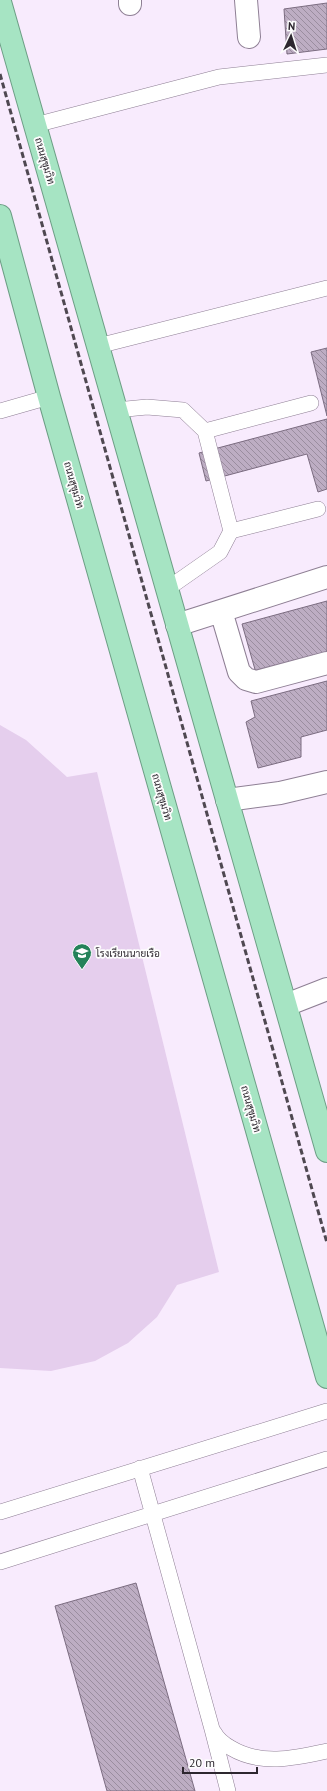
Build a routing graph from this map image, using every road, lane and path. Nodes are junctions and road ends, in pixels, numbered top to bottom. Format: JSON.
{"nodes":[{"id":1,"x":246,"y":0,"type":"edge"},
{"id":2,"x":0,"y":2,"type":"edge"},
{"id":3,"x":249,"y":37,"type":"dead end"},
{"id":4,"x":327,"y":65,"type":"edge"},
{"id":5,"x":35,"y":125,"type":"junction"},
{"id":6,"x":1,"y":227,"type":"edge"},
{"id":7,"x":327,"y":288,"type":"edge"},
{"id":8,"x":98,"y":346,"type":"junction"},
{"id":9,"x":49,"y":397,"type":"junction"},
{"id":10,"x":311,"y":403,"type":"dead end"},
{"id":11,"x":116,"y":410,"type":"junction"},
{"id":12,"x":0,"y":411,"type":"edge"},
{"id":13,"x":205,"y":431,"type":"junction"},
{"id":14,"x":318,"y":509,"type":"dead end"},
{"id":15,"x":231,"y":532,"type":"junction"},
{"id":16,"x":327,"y":577,"type":"edge"},
{"id":17,"x":167,"y":589,"type":"junction"},
{"id":18,"x":220,"y":611,"type":"junction"},
{"id":19,"x":177,"y":625,"type":"junction"},
{"id":20,"x":327,"y":663,"type":"edge"},
{"id":21,"x":327,"y":782,"type":"edge"},
{"id":22,"x":227,"y":800,"type":"junction"},
{"id":23,"x":327,"y":989,"type":"edge"},
{"id":24,"x":286,"y":1005,"type":"junction"},
{"id":25,"x":327,"y":1151,"type":"edge"},
{"id":26,"x":327,"y":1377,"type":"edge"},
{"id":27,"x":327,"y":1410,"type":"edge"},
{"id":28,"x":327,"y":1459,"type":"edge"},
{"id":29,"x":140,"y":1468,"type":"junction"},
{"id":30,"x":0,"y":1512,"type":"edge"},
{"id":31,"x":152,"y":1514,"type":"junction"},
{"id":32,"x":0,"y":1562,"type":"edge"},
{"id":33,"x":212,"y":1729,"type":"junction"},
{"id":34,"x":327,"y":1753,"type":"edge"},
{"id":35,"x":228,"y":1791,"type":"edge"}],
"edges":[{"from":1,"to":3,"type":"street"},
{"from":2,"to":5,"type":"highway","name":"ถนนสุขุมวิท"},
{"from":4,"to":5,"type":"lane"},
{"from":5,"to":8,"type":"highway","name":"ถนนสุขุมวิท"},
{"from":6,"to":9,"type":"highway","name":"ถนนสุขุมวิท"},
{"from":7,"to":8,"type":"lane"},
{"from":8,"to":11,"type":"highway","name":"ถนนสุขุมวิท"},
{"from":9,"to":12,"type":"lane"},
{"from":9,"to":26,"type":"highway","name":"ถนนสุขุมวิท"},
{"from":10,"to":13,"type":"lane"},
{"from":11,"to":13,"type":"lane"},
{"from":11,"to":17,"type":"highway","name":"ถนนสุขุมวิท"},
{"from":13,"to":15,"type":"lane"},
{"from":14,"to":15,"type":"lane"},
{"from":15,"to":17,"type":"lane"},
{"from":16,"to":18,"type":"street"},
{"from":17,"to":19,"type":"highway","name":"ถนนสุขุมวิท"},
{"from":18,"to":19,"type":"street"},
{"from":18,"to":20,"type":"street"},
{"from":19,"to":22,"type":"highway","name":"ถนนสุขุมวิท"},
{"from":21,"to":22,"type":"street"},
{"from":22,"to":24,"type":"highway","name":"ถนนสุขุมวิท"},
{"from":23,"to":24,"type":"street"},
{"from":24,"to":25,"type":"highway","name":"ถนนสุขุมวิท"},
{"from":27,"to":29,"type":"lane"},
{"from":28,"to":31,"type":"lane"},
{"from":29,"to":30,"type":"lane"},
{"from":29,"to":31,"type":"lane"},
{"from":31,"to":32,"type":"lane"},
{"from":31,"to":33,"type":"lane"},
{"from":33,"to":34,"type":"lane"},
{"from":33,"to":35,"type":"lane"}]}
